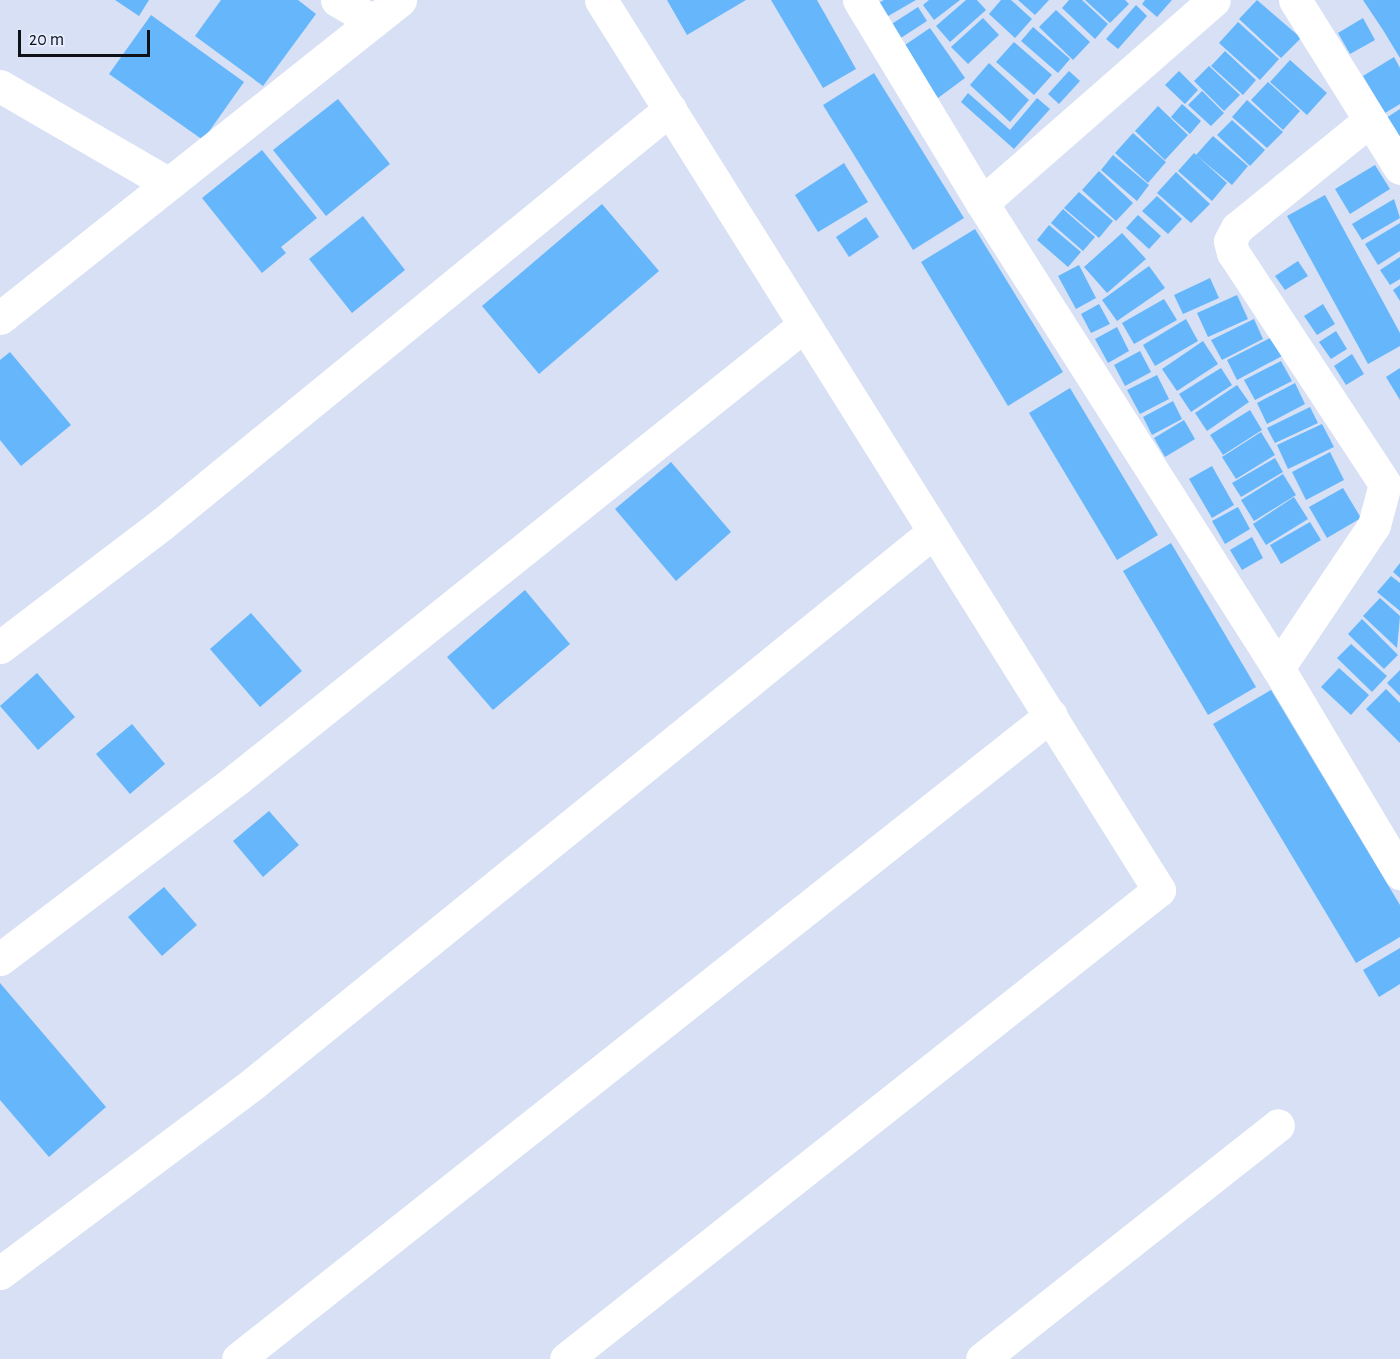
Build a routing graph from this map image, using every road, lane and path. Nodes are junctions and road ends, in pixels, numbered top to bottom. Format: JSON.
{"nodes":[{"id":1,"x":337,"y":0,"type":"edge"},
{"id":2,"x":400,"y":0,"type":"edge"},
{"id":3,"x":601,"y":0,"type":"edge"},
{"id":4,"x":859,"y":0,"type":"edge"},
{"id":5,"x":1214,"y":0,"type":"edge"},
{"id":6,"x":1295,"y":0,"type":"edge"},
{"id":7,"x":373,"y":21,"type":"junction"},
{"id":8,"x":0,"y":86,"type":"edge"},
{"id":9,"x":670,"y":109,"type":"junction"},
{"id":10,"x":1370,"y":120,"type":"junction"},
{"id":11,"x":1400,"y":168,"type":"edge"},
{"id":12,"x":169,"y":184,"type":"junction"},
{"id":13,"x":981,"y":203,"type":"junction"},
{"id":14,"x":0,"y":318,"type":"edge"},
{"id":15,"x":803,"y":326,"type":"junction"},
{"id":16,"x":932,"y":533,"type":"junction"},
{"id":17,"x":0,"y":647,"type":"edge"},
{"id":18,"x":1278,"y":668,"type":"junction"},
{"id":19,"x":1051,"y":715,"type":"junction"},
{"id":20,"x":1396,"y":849,"type":"edge"},
{"id":21,"x":0,"y":959,"type":"edge"},
{"id":22,"x":1278,"y":1125,"type":"dead end"},
{"id":23,"x":0,"y":1273,"type":"edge"},
{"id":24,"x":238,"y":1359,"type":"edge"},
{"id":25,"x":566,"y":1359,"type":"edge"},
{"id":26,"x":981,"y":1359,"type":"edge"}],
"edges":[{"from":1,"to":7,"type":"street"},
{"from":2,"to":7,"type":"street"},
{"from":3,"to":9,"type":"street"},
{"from":4,"to":13,"type":"street"},
{"from":5,"to":13,"type":"street"},
{"from":6,"to":10,"type":"street"},
{"from":7,"to":12,"type":"street"},
{"from":8,"to":12,"type":"street"},
{"from":9,"to":15,"type":"street"},
{"from":9,"to":17,"type":"street"},
{"from":10,"to":11,"type":"street"},
{"from":10,"to":18,"type":"street"},
{"from":12,"to":14,"type":"street"},
{"from":13,"to":18,"type":"street"},
{"from":15,"to":16,"type":"street"},
{"from":15,"to":21,"type":"street"},
{"from":16,"to":19,"type":"street"},
{"from":16,"to":23,"type":"street"},
{"from":18,"to":20,"type":"street"},
{"from":19,"to":24,"type":"street"},
{"from":19,"to":25,"type":"street"},
{"from":22,"to":26,"type":"street"}]}
